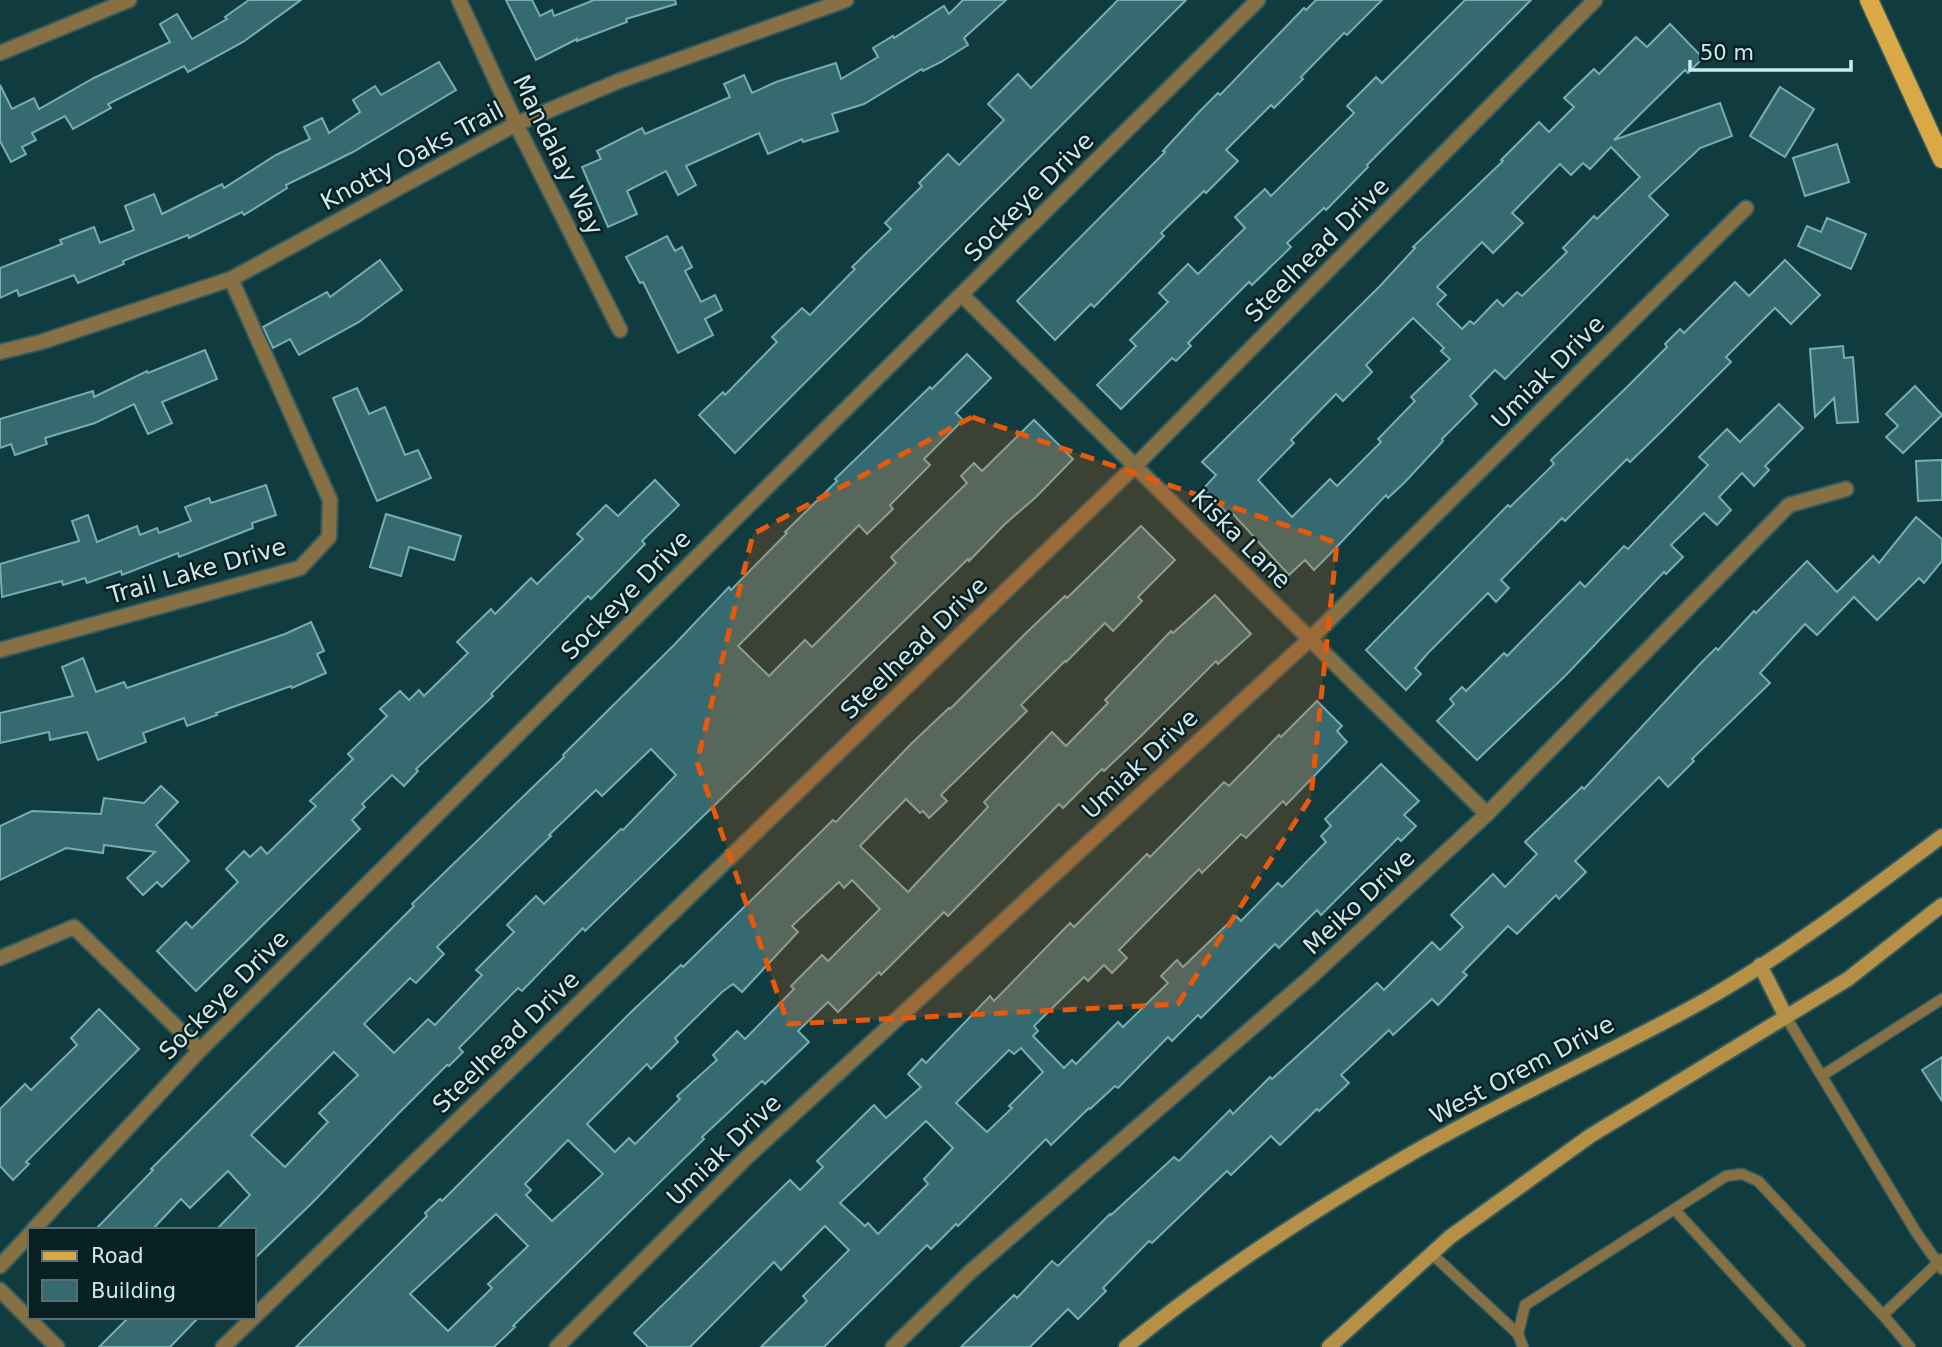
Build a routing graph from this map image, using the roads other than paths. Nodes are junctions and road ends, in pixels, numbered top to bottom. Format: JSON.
{"nodes":[{"id":1,"x":129,"y":0,"type":"edge"},
{"id":2,"x":459,"y":0,"type":"edge"},
{"id":3,"x":846,"y":0,"type":"edge"},
{"id":4,"x":1258,"y":0,"type":"edge"},
{"id":5,"x":1595,"y":0,"type":"edge"},
{"id":6,"x":1870,"y":0,"type":"edge"},
{"id":7,"x":0,"y":53,"type":"edge"},
{"id":8,"x":516,"y":124,"type":"junction"},
{"id":9,"x":1937,"y":134,"type":"edge"},
{"id":10,"x":1942,"y":159,"type":"edge"},
{"id":11,"x":1746,"y":208,"type":"dead end"},
{"id":12,"x":232,"y":279,"type":"junction"},
{"id":13,"x":962,"y":295,"type":"junction"},
{"id":14,"x":620,"y":330,"type":"dead end"},
{"id":15,"x":0,"y":352,"type":"edge"},
{"id":16,"x":1135,"y":466,"type":"junction"},
{"id":17,"x":1846,"y":489,"type":"dead end"},
{"id":18,"x":1310,"y":639,"type":"junction"},
{"id":19,"x":0,"y":650,"type":"edge"},
{"id":20,"x":1488,"y":814,"type":"junction"},
{"id":21,"x":1942,"y":836,"type":"edge"},
{"id":22,"x":1942,"y":905,"type":"edge"},
{"id":23,"x":0,"y":958,"type":"edge"},
{"id":24,"x":1760,"y":965,"type":"junction"},
{"id":25,"x":1942,"y":999,"type":"edge"},
{"id":26,"x":1786,"y":1017,"type":"junction"},
{"id":27,"x":200,"y":1050,"type":"junction"},
{"id":28,"x":1823,"y":1075,"type":"junction"},
{"id":29,"x":1675,"y":1210,"type":"junction"},
{"id":30,"x":35,"y":1228,"type":"edge"},
{"id":31,"x":28,"y":1236,"type":"edge"},
{"id":32,"x":1432,"y":1254,"type":"junction"},
{"id":33,"x":1941,"y":1264,"type":"edge"},
{"id":34,"x":0,"y":1266,"type":"edge"},
{"id":35,"x":0,"y":1290,"type":"edge"},
{"id":36,"x":256,"y":1315,"type":"edge"},
{"id":37,"x":1883,"y":1315,"type":"junction"},
{"id":38,"x":28,"y":1318,"type":"edge"},
{"id":39,"x":29,"y":1319,"type":"edge"},
{"id":40,"x":252,"y":1319,"type":"edge"},
{"id":41,"x":1518,"y":1334,"type":"junction"},
{"id":42,"x":57,"y":1347,"type":"edge"},
{"id":43,"x":223,"y":1347,"type":"edge"},
{"id":44,"x":557,"y":1347,"type":"edge"},
{"id":45,"x":893,"y":1347,"type":"edge"},
{"id":46,"x":1126,"y":1347,"type":"edge"},
{"id":47,"x":1329,"y":1347,"type":"edge"},
{"id":48,"x":1523,"y":1347,"type":"edge"},
{"id":49,"x":1800,"y":1347,"type":"edge"},
{"id":50,"x":1910,"y":1347,"type":"edge"}],
"edges":[{"from":1,"to":7,"type":"street"},
{"from":2,"to":8,"type":"street","name":"Mandalay Way"},
{"from":3,"to":8,"type":"street","name":"Knotty Oaks Trail"},
{"from":4,"to":13,"type":"street","name":"Sockeye Drive"},
{"from":5,"to":16,"type":"street","name":"Steelhead Drive"},
{"from":6,"to":9,"type":"main road"},
{"from":8,"to":12,"type":"street","name":"Knotty Oaks Trail"},
{"from":8,"to":14,"type":"street","name":"Mandalay Way"},
{"from":9,"to":10,"type":"main road"},
{"from":11,"to":18,"type":"street","name":"Umiak Drive"},
{"from":12,"to":15,"type":"street","name":"Knotty Oaks Trail"},
{"from":12,"to":19,"type":"street","name":"Trail Lake Drive"},
{"from":13,"to":16,"type":"street","name":"Kiska Lane"},
{"from":13,"to":27,"type":"street","name":"Sockeye Drive"},
{"from":16,"to":18,"type":"street","name":"Kiska Lane"},
{"from":16,"to":36,"type":"street","name":"Steelhead Drive"},
{"from":17,"to":20,"type":"street","name":"Meiko Drive"},
{"from":18,"to":20,"type":"street","name":"Kiska Lane"},
{"from":18,"to":44,"type":"street","name":"Umiak Drive"},
{"from":20,"to":45,"type":"street","name":"Meiko Drive"},
{"from":21,"to":24,"type":"main road","name":"West Orem Drive"},
{"from":22,"to":26,"type":"main road"},
{"from":23,"to":27,"type":"street"},
{"from":24,"to":26,"type":"main road"},
{"from":24,"to":46,"type":"main road","name":"West Orem Drive"},
{"from":25,"to":28,"type":"lane"},
{"from":26,"to":28,"type":"lane"},
{"from":26,"to":32,"type":"main road"},
{"from":27,"to":30,"type":"street","name":"Sockeye Drive"},
{"from":28,"to":33,"type":"lane"},
{"from":29,"to":37,"type":"lane"},
{"from":29,"to":41,"type":"lane"},
{"from":29,"to":49,"type":"lane"},
{"from":31,"to":34,"type":"street"},
{"from":32,"to":41,"type":"lane"},
{"from":32,"to":47,"type":"main road"},
{"from":33,"to":37,"type":"lane"},
{"from":35,"to":38,"type":"street"},
{"from":37,"to":50,"type":"lane"},
{"from":39,"to":42,"type":"street"},
{"from":40,"to":43,"type":"street","name":"Steelhead Drive"},
{"from":41,"to":48,"type":"lane"}]}
